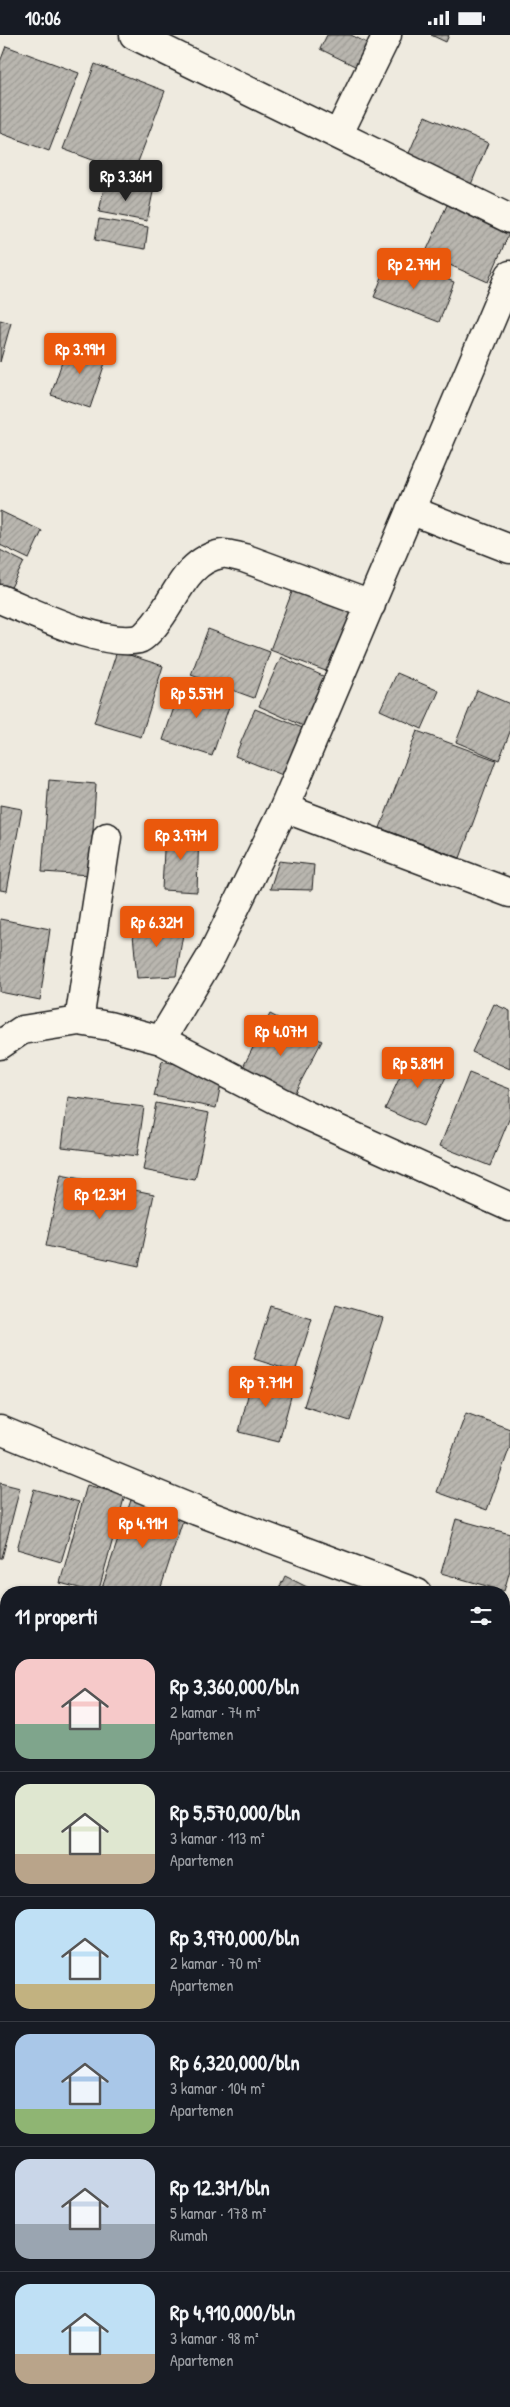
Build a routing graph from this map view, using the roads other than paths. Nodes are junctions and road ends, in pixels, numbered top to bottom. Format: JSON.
{"nodes":[{"id":1,"x":134,"y":35,"type":"edge"},
{"id":2,"x":387,"y":35,"type":"edge"},
{"id":3,"x":338,"y":133,"type":"junction"},
{"id":4,"x":510,"y":219,"type":"edge"},
{"id":5,"x":510,"y":275,"type":"edge"},
{"id":6,"x":410,"y":510,"type":"junction"},
{"id":7,"x":510,"y":549,"type":"edge"},
{"id":8,"x":0,"y":599,"type":"edge"},
{"id":9,"x":371,"y":605,"type":"junction"},
{"id":10,"x":284,"y":808,"type":"junction"},
{"id":11,"x":107,"y":837,"type":"dead end"},
{"id":12,"x":510,"y":893,"type":"edge"},
{"id":13,"x":79,"y":1021,"type":"junction"},
{"id":14,"x":161,"y":1039,"type":"junction"},
{"id":15,"x":0,"y":1045,"type":"edge"},
{"id":16,"x":510,"y":1207,"type":"edge"},
{"id":17,"x":0,"y":1430,"type":"edge"},
{"id":18,"x":398,"y":1586,"type":"edge"}],
"edges":[{"from":1,"to":3,"type":"street"},
{"from":2,"to":3,"type":"street"},
{"from":3,"to":4,"type":"street"},
{"from":5,"to":6,"type":"street"},
{"from":6,"to":7,"type":"street"},
{"from":6,"to":9,"type":"street"},
{"from":8,"to":9,"type":"street"},
{"from":9,"to":10,"type":"street"},
{"from":10,"to":12,"type":"street"},
{"from":10,"to":14,"type":"street"},
{"from":11,"to":13,"type":"street"},
{"from":13,"to":14,"type":"street"},
{"from":13,"to":15,"type":"street"},
{"from":14,"to":16,"type":"street"},
{"from":17,"to":18,"type":"street"}]}
